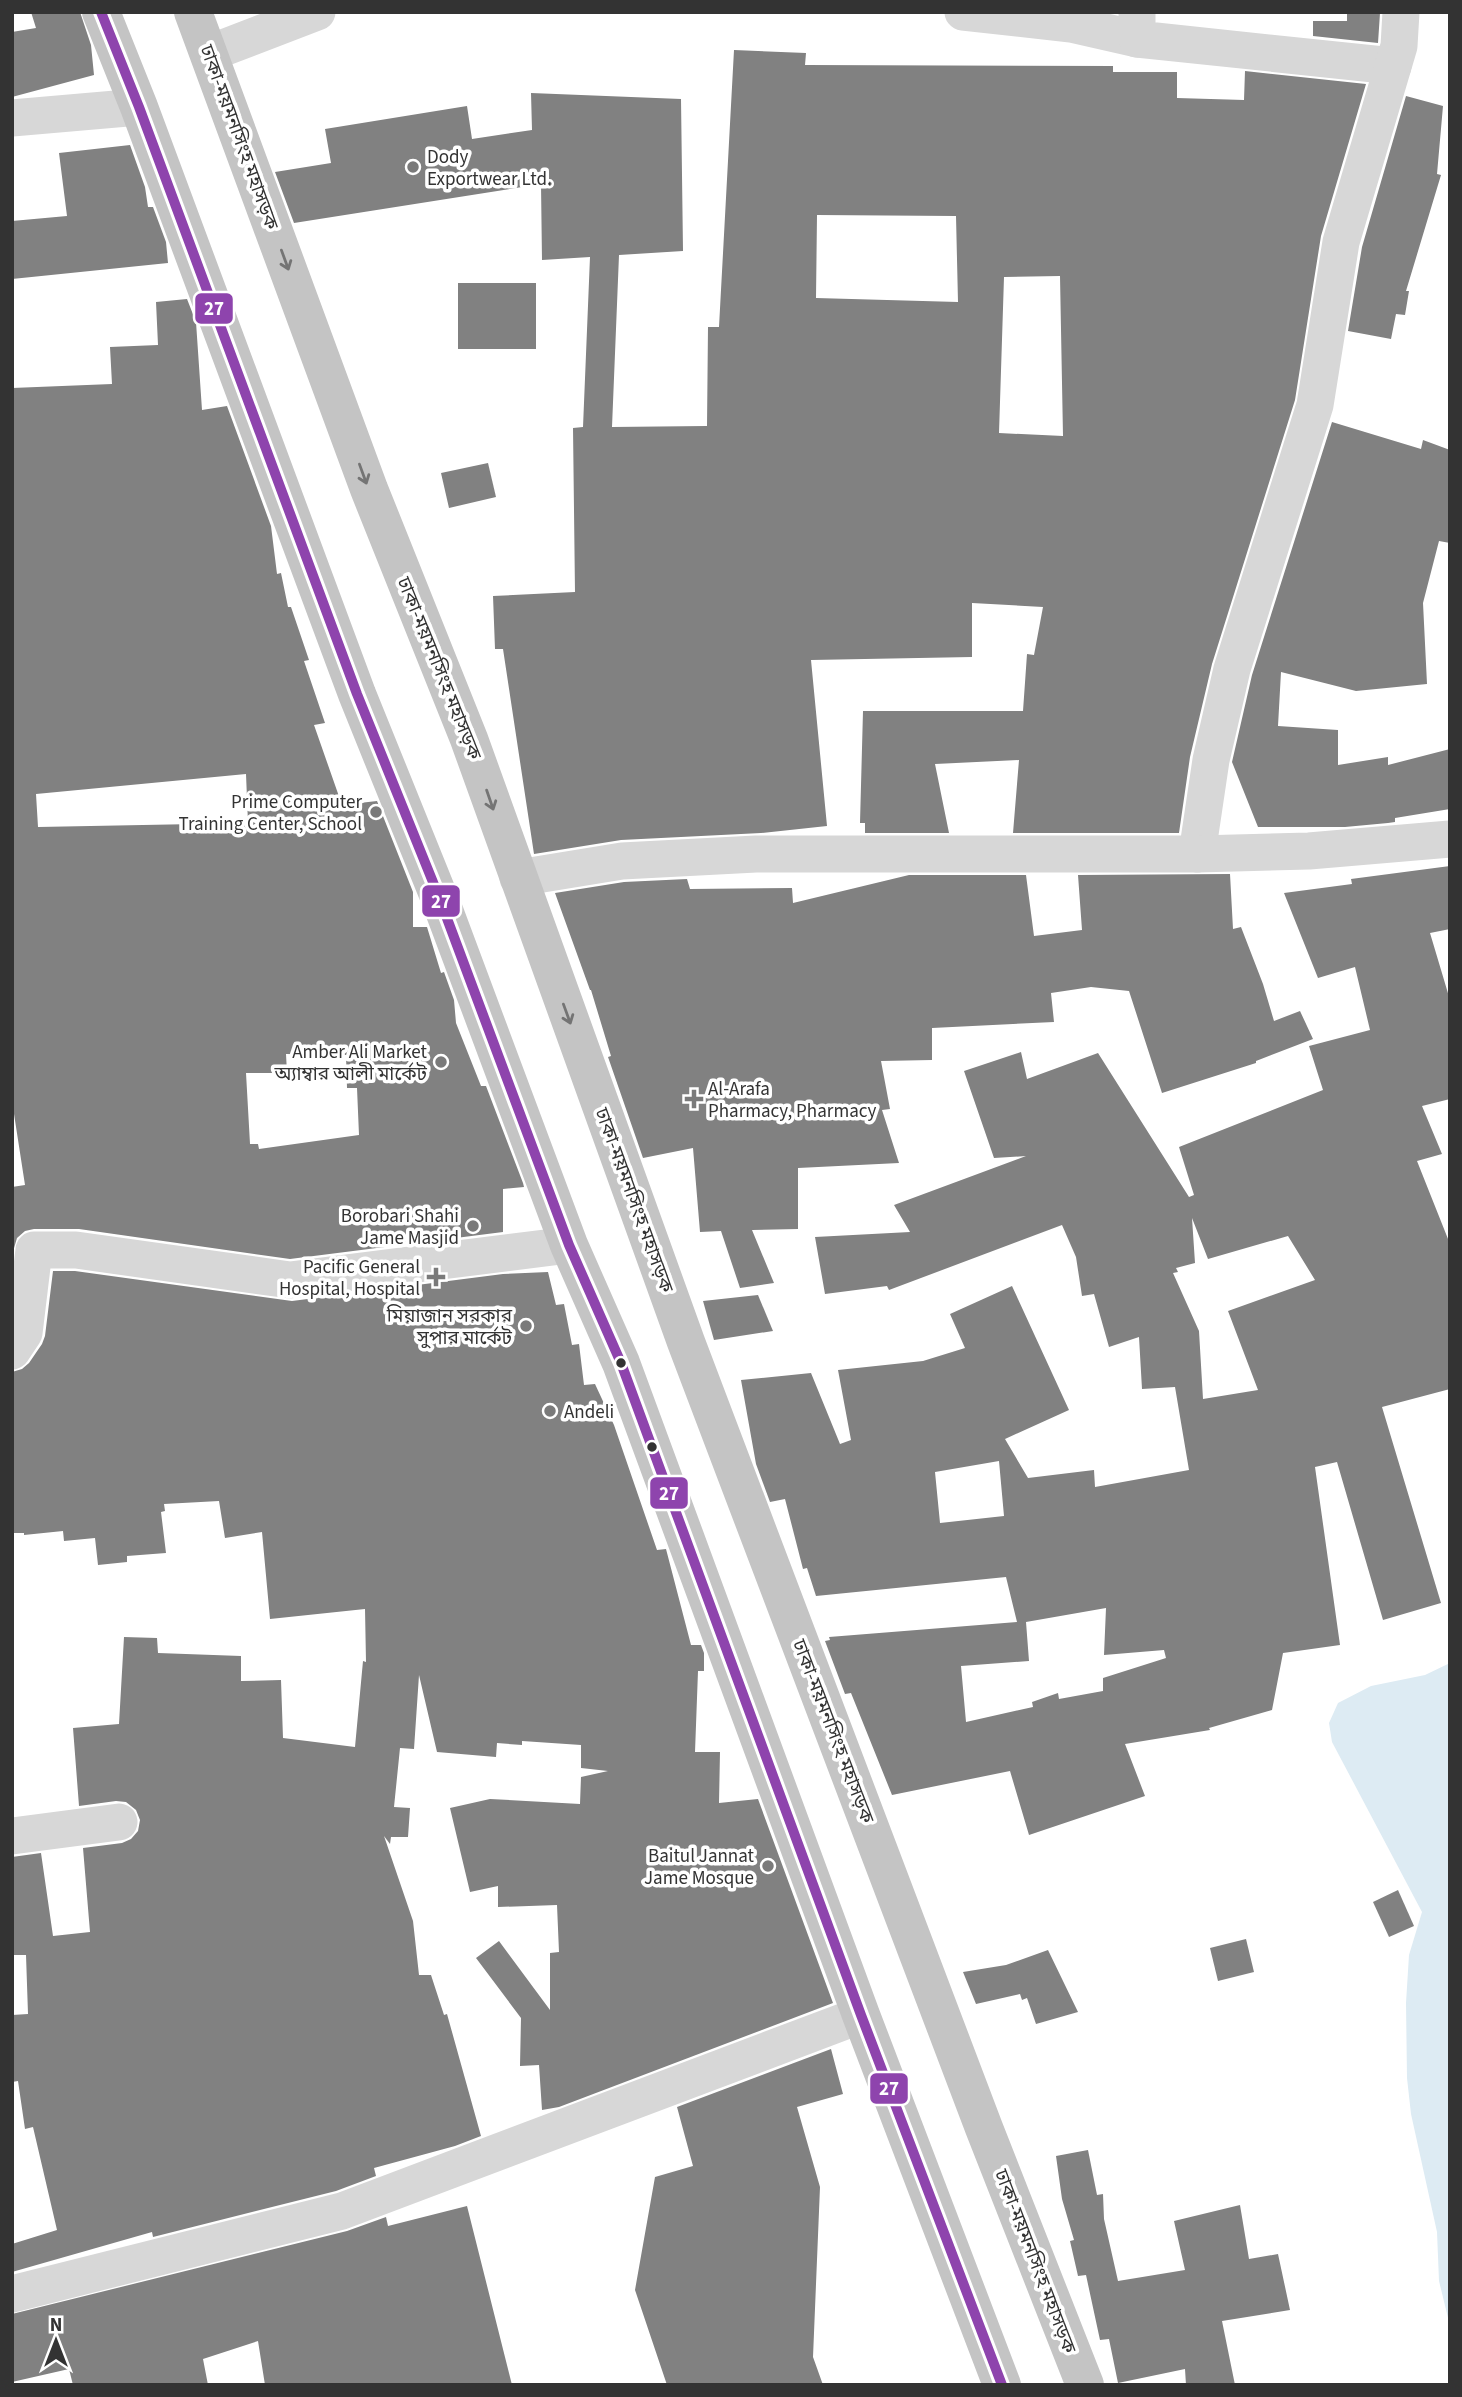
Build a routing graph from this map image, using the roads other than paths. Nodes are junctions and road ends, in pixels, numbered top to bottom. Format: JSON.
{"nodes":[{"id":1,"x":102,"y":12,"type":"edge"},
{"id":2,"x":193,"y":12,"type":"edge"},
{"id":3,"x":317,"y":12,"type":"edge"},
{"id":4,"x":963,"y":12,"type":"edge"},
{"id":5,"x":1401,"y":12,"type":"edge"},
{"id":6,"x":1137,"y":26,"type":"edge"},
{"id":7,"x":210,"y":53,"type":"junction"},
{"id":8,"x":1393,"y":66,"type":"junction"},
{"id":9,"x":139,"y":107,"type":"junction"},
{"id":10,"x":12,"y":118,"type":"edge"},
{"id":11,"x":1450,"y":839,"type":"edge"},
{"id":12,"x":1197,"y":853,"type":"junction"},
{"id":13,"x":517,"y":878,"type":"junction"},
{"id":14,"x":569,"y":1245,"type":"junction"},
{"id":15,"x":16,"y":1339,"type":"edge"},
{"id":16,"x":118,"y":1822,"type":"dead end"},
{"id":17,"x":12,"y":1836,"type":"edge"},
{"id":18,"x":862,"y":2015,"type":"junction"},
{"id":19,"x":12,"y":2294,"type":"edge"},
{"id":20,"x":1002,"y":2385,"type":"edge"},
{"id":21,"x":1085,"y":2385,"type":"edge"}],
"edges":[{"from":1,"to":9,"type":"highway"},
{"from":2,"to":7,"type":"highway","name":"ঢাকা-ময়মনসিংহ মহাসড়ক"},
{"from":3,"to":7,"type":"street"},
{"from":4,"to":6,"type":"street"},
{"from":5,"to":8,"type":"street"},
{"from":6,"to":8,"type":"street"},
{"from":7,"to":13,"type":"highway","name":"ঢাকা-ময়মনসিংহ মহাসড়ক","one_way":true},
{"from":8,"to":12,"type":"street"},
{"from":9,"to":10,"type":"street"},
{"from":9,"to":14,"type":"highway"},
{"from":11,"to":12,"type":"street"},
{"from":12,"to":13,"type":"street"},
{"from":13,"to":21,"type":"highway","name":"ঢাকা-ময়মনসিংহ মহাসড়ক","one_way":true},
{"from":14,"to":15,"type":"street"},
{"from":14,"to":18,"type":"highway"},
{"from":16,"to":17,"type":"street"},
{"from":18,"to":19,"type":"street"},
{"from":18,"to":20,"type":"highway"}]}
